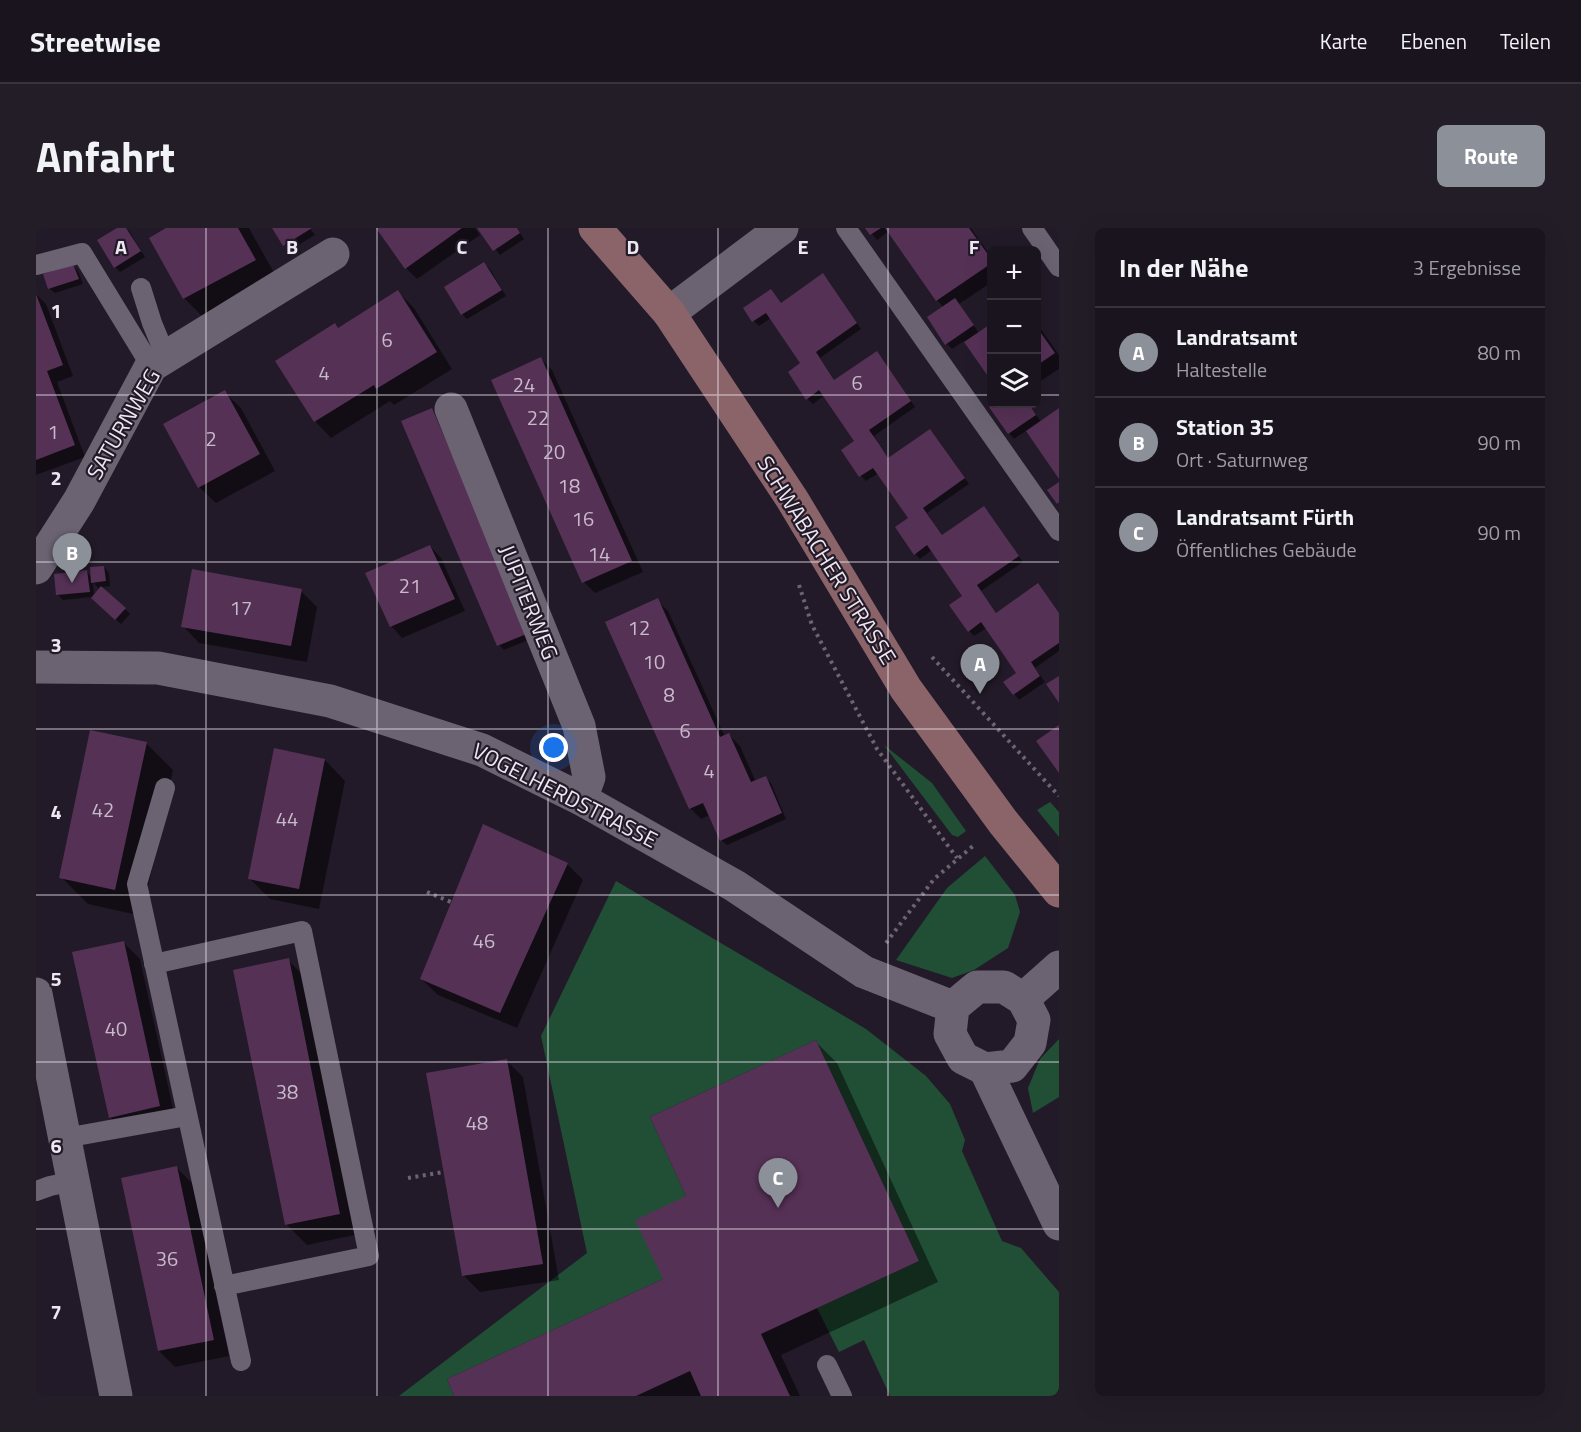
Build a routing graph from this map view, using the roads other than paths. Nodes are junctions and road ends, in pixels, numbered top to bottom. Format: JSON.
{"nodes":[{"id":1,"x":595,"y":228,"type":"edge"},
{"id":2,"x":782,"y":228,"type":"edge"},
{"id":3,"x":846,"y":228,"type":"edge"},
{"id":4,"x":1032,"y":228,"type":"edge"},
{"id":5,"x":333,"y":254,"type":"dead end"},
{"id":6,"x":36,"y":266,"type":"edge"},
{"id":7,"x":1059,"y":267,"type":"edge"},
{"id":8,"x":141,"y":288,"type":"dead end"},
{"id":9,"x":669,"y":313,"type":"junction"},
{"id":10,"x":159,"y":361,"type":"junction"},
{"id":11,"x":451,"y":409,"type":"dead end"},
{"id":12,"x":1059,"y":531,"type":"edge"},
{"id":13,"x":36,"y":568,"type":"edge"},
{"id":14,"x":36,"y":667,"type":"edge"},
{"id":15,"x":165,"y":788,"type":"dead end"},
{"id":16,"x":581,"y":798,"type":"junction"},
{"id":17,"x":1059,"y":891,"type":"edge"},
{"id":18,"x":154,"y":964,"type":"junction"},
{"id":19,"x":1059,"y":968,"type":"edge"},
{"id":20,"x":36,"y":994,"type":"edge"},
{"id":21,"x":1023,"y":999,"type":"junction"},
{"id":22,"x":953,"y":1007,"type":"junction"},
{"id":23,"x":985,"y":1069,"type":"junction"},
{"id":24,"x":187,"y":1116,"type":"junction"},
{"id":25,"x":65,"y":1138,"type":"junction"},
{"id":26,"x":74,"y":1181,"type":"junction"},
{"id":27,"x":36,"y":1191,"type":"edge"},
{"id":28,"x":1059,"y":1224,"type":"edge"},
{"id":29,"x":224,"y":1286,"type":"junction"},
{"id":30,"x":241,"y":1361,"type":"dead end"},
{"id":31,"x":827,"y":1365,"type":"dead end"},
{"id":32,"x":116,"y":1396,"type":"edge"},
{"id":33,"x":842,"y":1396,"type":"edge"}],
"edges":[{"from":1,"to":9,"type":"street","name":"SCHWABACHER STRASSE"},
{"from":2,"to":9,"type":"street"},
{"from":3,"to":12,"type":"lane"},
{"from":4,"to":7,"type":"lane"},
{"from":5,"to":10,"type":"street","name":"SATURNWEG"},
{"from":6,"to":10,"type":"lane"},
{"from":8,"to":10,"type":"lane"},
{"from":9,"to":17,"type":"street","name":"SCHWABACHER STRASSE"},
{"from":10,"to":13,"type":"street","name":"SATURNWEG"},
{"from":11,"to":16,"type":"street","name":"JUPITERWEG"},
{"from":14,"to":16,"type":"street","name":"VOGELHERDSTRASSE"},
{"from":15,"to":18,"type":"lane"},
{"from":16,"to":22,"type":"street","name":"VOGELHERDSTRASSE"},
{"from":18,"to":24,"type":"lane"},
{"from":18,"to":29,"type":"lane"},
{"from":19,"to":21,"type":"street"},
{"from":20,"to":25,"type":"street"},
{"from":21,"to":22,"type":"street"},
{"from":21,"to":23,"type":"street"},
{"from":22,"to":23,"type":"street"},
{"from":23,"to":28,"type":"street"},
{"from":24,"to":25,"type":"lane"},
{"from":24,"to":29,"type":"lane"},
{"from":25,"to":26,"type":"street"},
{"from":26,"to":27,"type":"lane"},
{"from":26,"to":32,"type":"street"},
{"from":29,"to":30,"type":"lane"},
{"from":31,"to":33,"type":"lane"}]}
